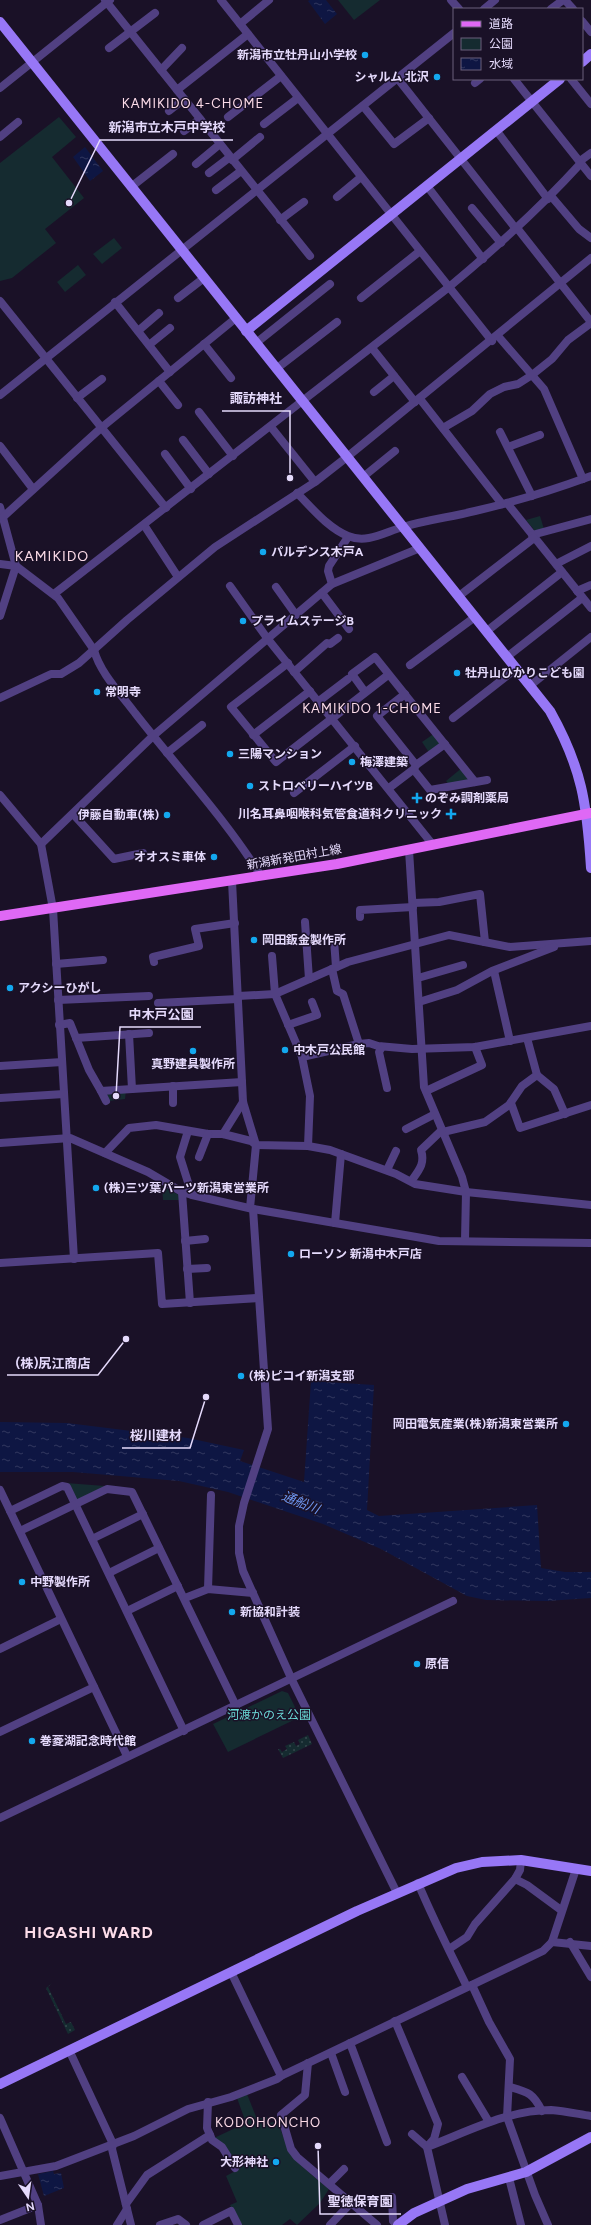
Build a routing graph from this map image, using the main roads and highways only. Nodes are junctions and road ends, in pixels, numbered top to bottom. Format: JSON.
{"nodes":[{"id":1,"x":589,"y":814,"type":"edge"},
{"id":2,"x":0,"y":916,"type":"edge"}],
"edges":[{"from":1,"to":2,"type":"main road","name":"新潟新発田村上線"}]}
